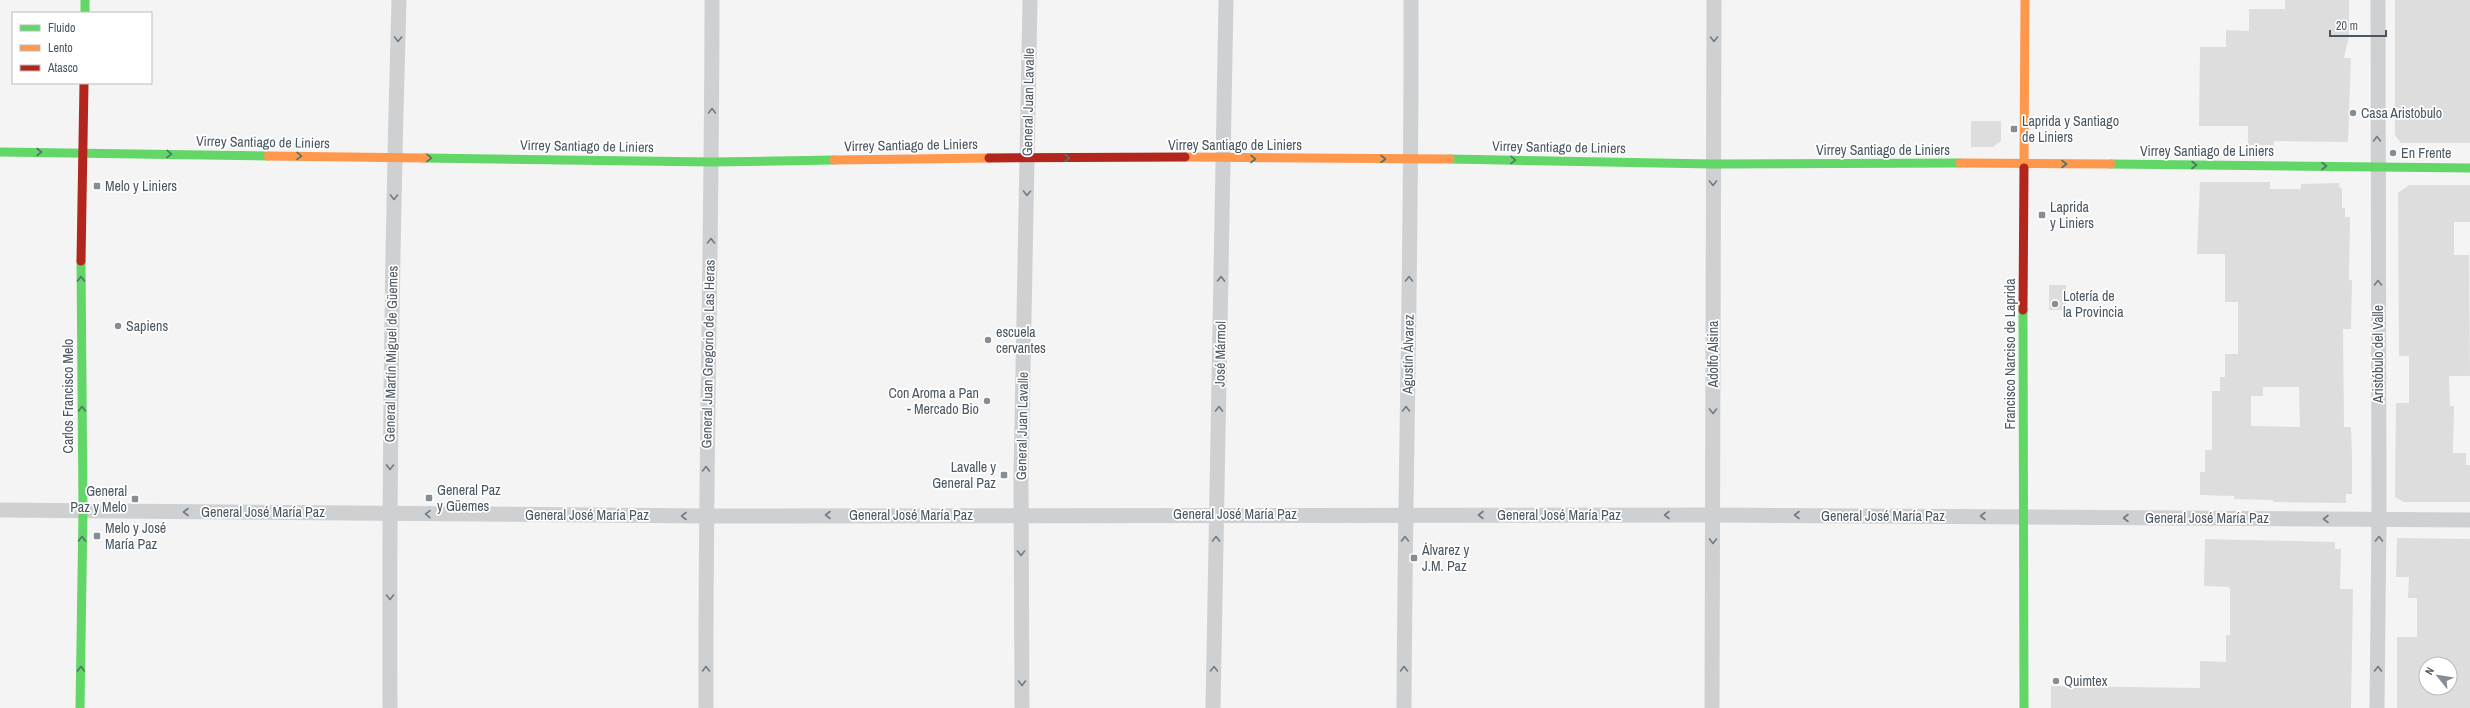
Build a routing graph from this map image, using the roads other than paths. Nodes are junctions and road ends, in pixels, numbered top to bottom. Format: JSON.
{"nodes":[{"id":1,"x":85,"y":0,"type":"edge"},
{"id":2,"x":399,"y":0,"type":"edge"},
{"id":3,"x":712,"y":0,"type":"edge"},
{"id":4,"x":1030,"y":0,"type":"edge"},
{"id":5,"x":1226,"y":0,"type":"edge"},
{"id":6,"x":1410,"y":0,"type":"edge"},
{"id":7,"x":1714,"y":0,"type":"edge"},
{"id":8,"x":2026,"y":0,"type":"edge"},
{"id":9,"x":2378,"y":0,"type":"edge"},
{"id":10,"x":85,"y":12,"type":"edge"},
{"id":11,"x":84,"y":84,"type":"edge"},
{"id":12,"x":0,"y":152,"type":"edge"},
{"id":13,"x":83,"y":152,"type":"junction"},
{"id":14,"x":394,"y":158,"type":"junction"},
{"id":15,"x":1028,"y":158,"type":"junction"},
{"id":16,"x":1412,"y":158,"type":"junction"},
{"id":17,"x":1223,"y":160,"type":"junction"},
{"id":18,"x":712,"y":162,"type":"junction"},
{"id":19,"x":1714,"y":164,"type":"junction"},
{"id":20,"x":2025,"y":164,"type":"junction"},
{"id":21,"x":2377,"y":166,"type":"junction"},
{"id":22,"x":2470,"y":168,"type":"edge"},
{"id":23,"x":0,"y":510,"type":"edge"},
{"id":24,"x":83,"y":511,"type":"junction"},
{"id":25,"x":389,"y":512,"type":"junction"},
{"id":26,"x":1021,"y":514,"type":"junction"},
{"id":27,"x":1217,"y":514,"type":"junction"},
{"id":28,"x":1404,"y":515,"type":"junction"},
{"id":29,"x":1713,"y":515,"type":"junction"},
{"id":30,"x":705,"y":516,"type":"junction"},
{"id":31,"x":2022,"y":517,"type":"junction"},
{"id":32,"x":2379,"y":520,"type":"junction"},
{"id":33,"x":2470,"y":520,"type":"edge"},
{"id":34,"x":80,"y":708,"type":"edge"},
{"id":35,"x":390,"y":708,"type":"edge"},
{"id":36,"x":706,"y":708,"type":"edge"},
{"id":37,"x":1022,"y":708,"type":"edge"},
{"id":38,"x":1213,"y":708,"type":"edge"},
{"id":39,"x":1404,"y":708,"type":"edge"},
{"id":40,"x":1712,"y":708,"type":"edge"},
{"id":41,"x":2024,"y":708,"type":"edge"},
{"id":42,"x":2377,"y":708,"type":"edge"}],
"edges":[{"from":1,"to":10,"type":"street"},
{"from":2,"to":14,"type":"street","name":"General Martín Miguel de Güemes","one_way":true},
{"from":18,"to":3,"type":"street","name":"General Juan Gregorio de Las Heras","one_way":true},
{"from":4,"to":15,"type":"street","name":"General Juan Lavalle"},
{"from":5,"to":17,"type":"street","name":"José Mármol"},
{"from":6,"to":16,"type":"street","name":"Agustín Álvarez"},
{"from":7,"to":19,"type":"street","name":"Adolfo Alsina","one_way":true},
{"from":8,"to":20,"type":"street","name":"Francisco Narciso de Laprida"},
{"from":21,"to":9,"type":"street","name":"Aristóbulo del Valle","one_way":true},
{"from":11,"to":13,"type":"street","name":"Carlos Francisco Melo"},
{"from":12,"to":13,"type":"street","name":"Virrey Santiago de Liniers","one_way":true},
{"from":13,"to":14,"type":"street","name":"Virrey Santiago de Liniers","one_way":true},
{"from":24,"to":13,"type":"street","name":"Carlos Francisco Melo","one_way":true},
{"from":14,"to":18,"type":"street","name":"Virrey Santiago de Liniers","one_way":true},
{"from":14,"to":25,"type":"street","name":"General Martín Miguel de Güemes","one_way":true},
{"from":15,"to":17,"type":"street","name":"Virrey Santiago de Liniers","one_way":true},
{"from":15,"to":18,"type":"street","name":"Virrey Santiago de Liniers"},
{"from":15,"to":26,"type":"street","name":"General Juan Lavalle","one_way":true},
{"from":17,"to":16,"type":"street","name":"Virrey Santiago de Liniers","one_way":true},
{"from":16,"to":19,"type":"street","name":"Virrey Santiago de Liniers","one_way":true},
{"from":28,"to":16,"type":"street","name":"Agustín Álvarez","one_way":true},
{"from":27,"to":17,"type":"street","name":"José Mármol","one_way":true},
{"from":30,"to":18,"type":"street","name":"General Juan Gregorio de Las Heras","one_way":true},
{"from":19,"to":20,"type":"street","name":"Virrey Santiago de Liniers"},
{"from":19,"to":29,"type":"street","name":"Adolfo Alsina","one_way":true},
{"from":20,"to":21,"type":"street","name":"Virrey Santiago de Liniers","one_way":true},
{"from":20,"to":31,"type":"street","name":"Francisco Narciso de Laprida"},
{"from":21,"to":22,"type":"street","name":"Virrey Santiago de Liniers"},
{"from":32,"to":21,"type":"street","name":"Aristóbulo del Valle","one_way":true},
{"from":23,"to":24,"type":"street","name":"General José María Paz"},
{"from":25,"to":24,"type":"street","name":"General José María Paz","one_way":true},
{"from":34,"to":24,"type":"street","name":"Carlos Francisco Melo","one_way":true},
{"from":30,"to":25,"type":"street","name":"General José María Paz","one_way":true},
{"from":25,"to":35,"type":"street","name":"General Martín Miguel de Güemes","one_way":true},
{"from":26,"to":27,"type":"street","name":"General José María Paz"},
{"from":26,"to":30,"type":"street","name":"General José María Paz","one_way":true},
{"from":26,"to":37,"type":"street","name":"General Juan Lavalle","one_way":true},
{"from":27,"to":28,"type":"street","name":"General José María Paz"},
{"from":38,"to":27,"type":"street","name":"José Mármol","one_way":true},
{"from":29,"to":28,"type":"street","name":"General José María Paz","one_way":true},
{"from":39,"to":28,"type":"street","name":"Agustín Álvarez","one_way":true},
{"from":31,"to":29,"type":"street","name":"General José María Paz","one_way":true},
{"from":29,"to":40,"type":"street","name":"Adolfo Alsina","one_way":true},
{"from":36,"to":30,"type":"street","name":"General Juan Gregorio de Las Heras","one_way":true},
{"from":32,"to":31,"type":"street","name":"General José María Paz","one_way":true},
{"from":31,"to":41,"type":"street","name":"Francisco Narciso de Laprida"},
{"from":32,"to":33,"type":"street","name":"General José María Paz"},
{"from":42,"to":32,"type":"street","name":"Aristóbulo del Valle","one_way":true}]}
